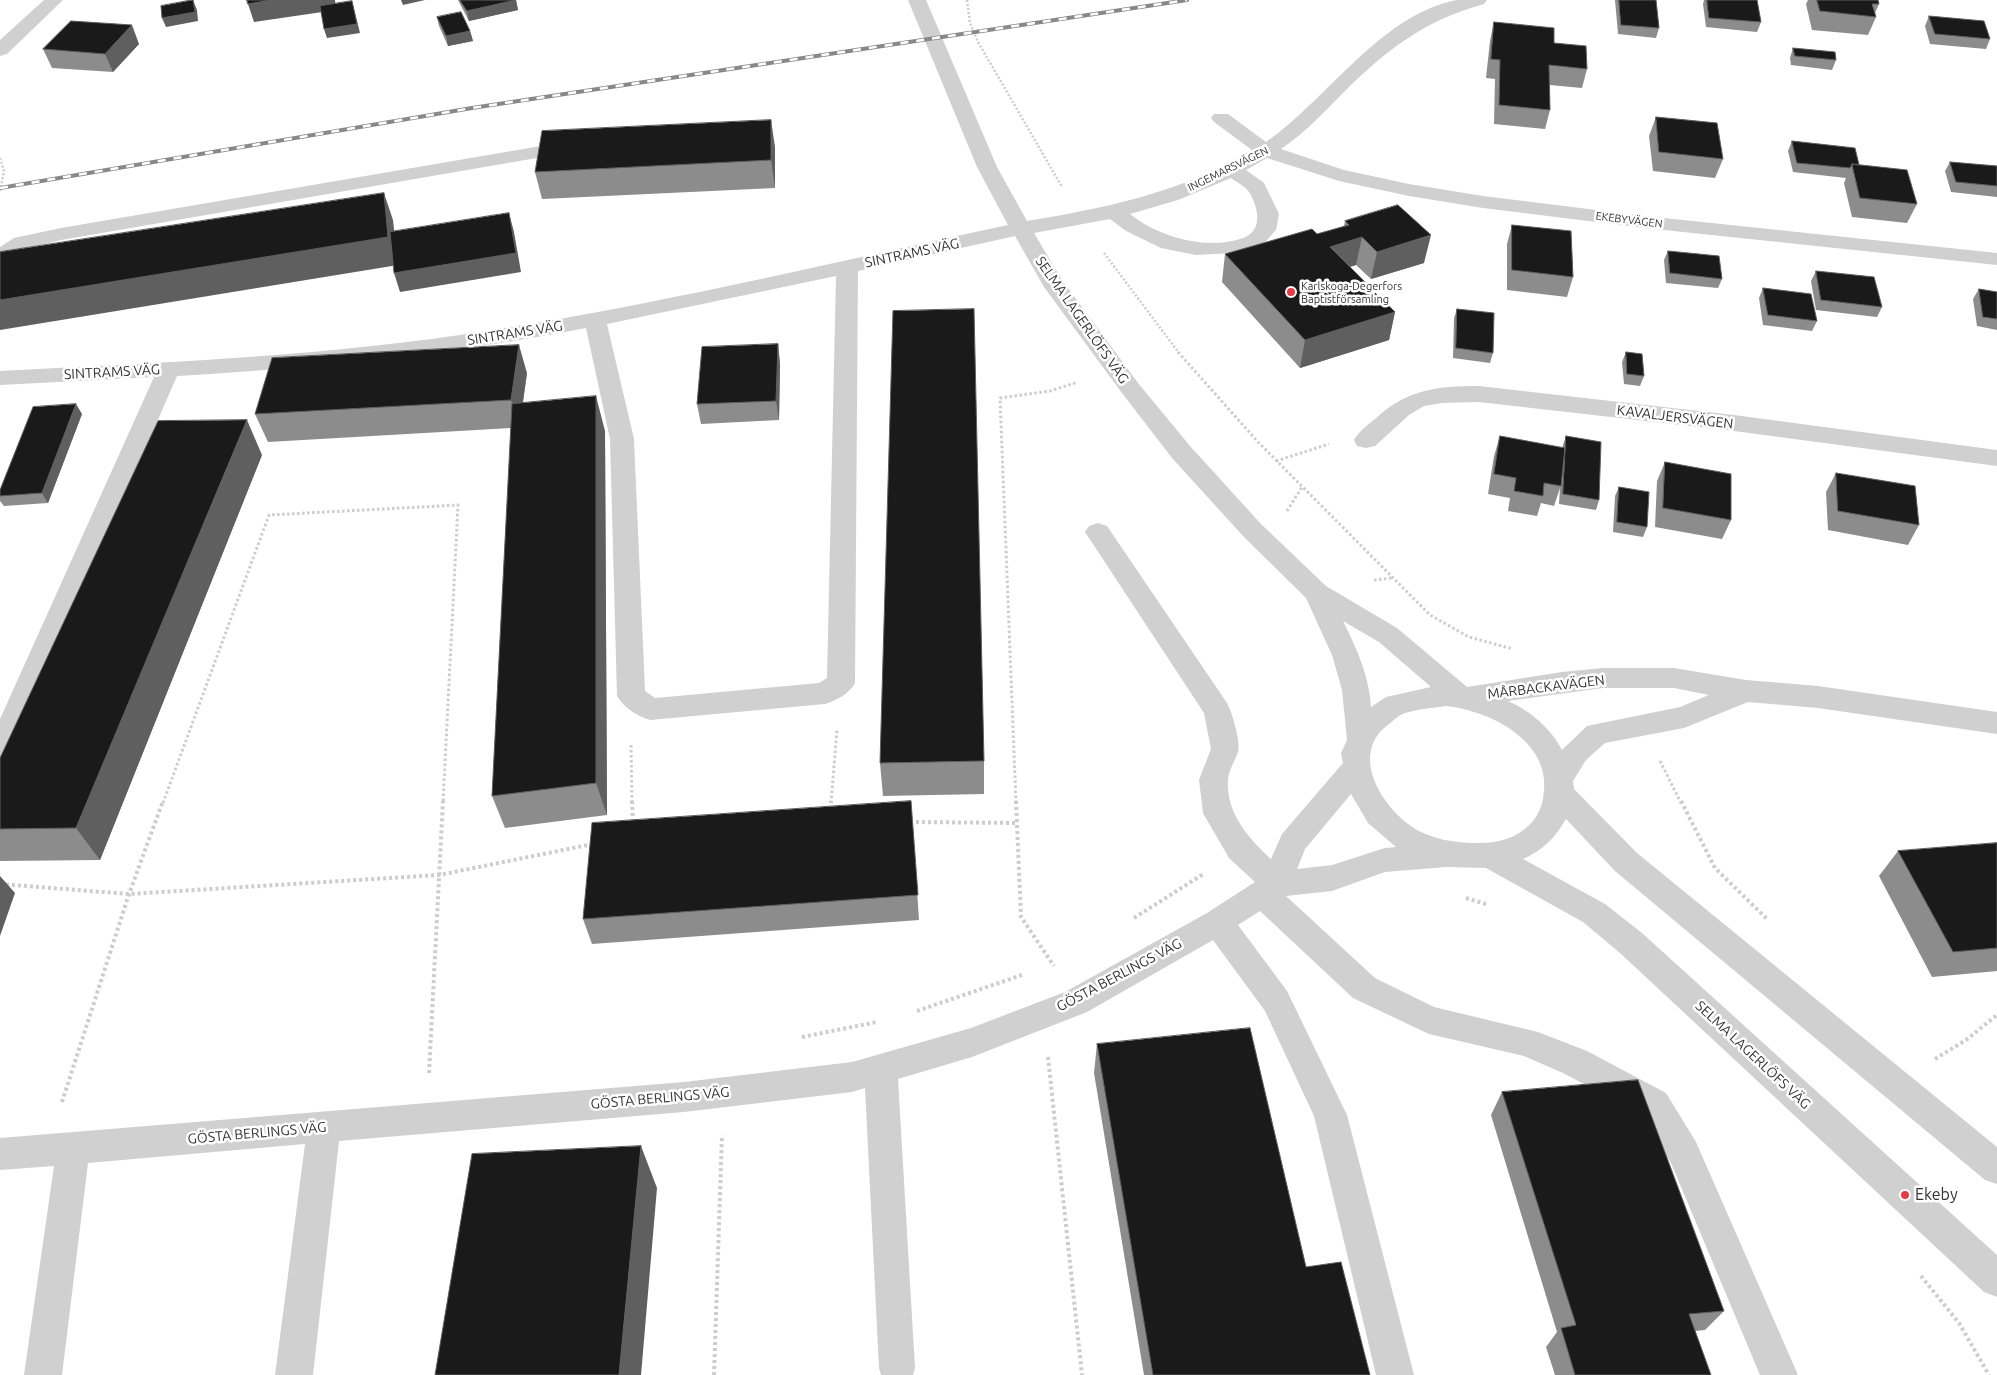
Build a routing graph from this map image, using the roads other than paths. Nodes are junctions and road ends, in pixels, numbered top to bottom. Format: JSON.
{"nodes":[{"id":1,"x":54,"y":0,"type":"edge"},
{"id":2,"x":917,"y":0,"type":"edge"},
{"id":3,"x":1478,"y":0,"type":"edge"},
{"id":4,"x":0,"y":50,"type":"edge"},
{"id":5,"x":1221,"y":118,"type":"dead end"},
{"id":6,"x":598,"y":144,"type":"edge"},
{"id":7,"x":1266,"y":151,"type":"junction"},
{"id":8,"x":1231,"y":169,"type":"junction"},
{"id":9,"x":1114,"y":212,"type":"junction"},
{"id":10,"x":1021,"y":229,"type":"junction"},
{"id":11,"x":0,"y":256,"type":"edge"},
{"id":12,"x":1997,"y":259,"type":"edge"},
{"id":13,"x":846,"y":267,"type":"junction"},
{"id":14,"x":595,"y":319,"type":"junction"},
{"id":15,"x":169,"y":369,"type":"junction"},
{"id":16,"x":0,"y":378,"type":"edge"},
{"id":17,"x":1366,"y":440,"type":"road end"},
{"id":18,"x":1997,"y":458,"type":"edge"},
{"id":19,"x":1098,"y":532,"type":"dead end"},
{"id":20,"x":1317,"y":593,"type":"junction"},
{"id":21,"x":1746,"y":691,"type":"junction"},
{"id":22,"x":1462,"y":697,"type":"junction"},
{"id":23,"x":1997,"y":723,"type":"edge"},
{"id":24,"x":1360,"y":738,"type":"junction"},
{"id":25,"x":0,"y":750,"type":"edge"},
{"id":26,"x":1355,"y":768,"type":"junction"},
{"id":27,"x":1560,"y":786,"type":"junction"},
{"id":28,"x":1448,"y":854,"type":"junction"},
{"id":29,"x":1490,"y":856,"type":"junction"},
{"id":30,"x":1270,"y":889,"type":"junction"},
{"id":31,"x":1218,"y":922,"type":"junction"},
{"id":32,"x":881,"y":1069,"type":"junction"},
{"id":33,"x":324,"y":1127,"type":"junction"},
{"id":34,"x":73,"y":1148,"type":"junction"},
{"id":35,"x":0,"y":1154,"type":"edge"},
{"id":36,"x":1997,"y":1168,"type":"edge"},
{"id":37,"x":1997,"y":1279,"type":"edge"},
{"id":38,"x":897,"y":1368,"type":"dead end"},
{"id":39,"x":43,"y":1375,"type":"edge"},
{"id":40,"x":294,"y":1375,"type":"edge"},
{"id":41,"x":1395,"y":1375,"type":"edge"},
{"id":42,"x":1779,"y":1375,"type":"edge"}],
"edges":[{"from":1,"to":4,"type":"street"},
{"from":2,"to":10,"type":"street","name":"SELMA LAGERLÖFS VÄG"},
{"from":3,"to":7,"type":"street","name":"INGEMARSVÄGEN"},
{"from":5,"to":7,"type":"street","name":"EKEBYVÄGEN"},
{"from":6,"to":11,"type":"street"},
{"from":7,"to":8,"type":"street","name":"INGEMARSVÄGEN"},
{"from":7,"to":12,"type":"street","name":"EKEBYVÄGEN"},
{"from":8,"to":9,"type":"street","name":"INGEMARSVÄGEN"},
{"from":8,"to":9,"type":"street"},
{"from":9,"to":10,"type":"street","name":"INGEMARSVÄGEN"},
{"from":10,"to":13,"type":"street","name":"SINTRAMS VÄG"},
{"from":10,"to":20,"type":"street","name":"SELMA LAGERLÖFS VÄG"},
{"from":13,"to":14,"type":"street","name":"SINTRAMS VÄG"},
{"from":13,"to":14,"type":"street"},
{"from":14,"to":15,"type":"street","name":"SINTRAMS VÄG"},
{"from":15,"to":16,"type":"street","name":"SINTRAMS VÄG"},
{"from":15,"to":25,"type":"street"},
{"from":17,"to":18,"type":"street","name":"KAVALJERSVÄGEN"},
{"from":19,"to":30,"type":"street"},
{"from":20,"to":22,"type":"street","name":"SELMA LAGERLÖFS VÄG"},
{"from":20,"to":24,"type":"street","name":"SELMA LAGERLÖFS VÄG"},
{"from":21,"to":22,"type":"street","name":"MÅRBACKAVÄGEN"},
{"from":21,"to":23,"type":"street","name":"MÅRBACKAVÄGEN"},
{"from":21,"to":27,"type":"street","name":"MÅRBACKAVÄGEN"},
{"from":22,"to":24,"type":"street"},
{"from":22,"to":27,"type":"street"},
{"from":24,"to":26,"type":"street"},
{"from":26,"to":28,"type":"street"},
{"from":26,"to":30,"type":"street"},
{"from":27,"to":29,"type":"street","name":"MÅRBACKAVÄGEN"},
{"from":27,"to":36,"type":"street"},
{"from":28,"to":29,"type":"street","name":"MÅRBACKAVÄGEN"},
{"from":28,"to":30,"type":"street","name":"GÖSTA BERLINGS VÄG"},
{"from":29,"to":37,"type":"street","name":"SELMA LAGERLÖFS VÄG"},
{"from":30,"to":31,"type":"street","name":"GÖSTA BERLINGS VÄG"},
{"from":30,"to":42,"type":"street"},
{"from":31,"to":32,"type":"street","name":"GÖSTA BERLINGS VÄG"},
{"from":31,"to":41,"type":"street"},
{"from":32,"to":33,"type":"street","name":"GÖSTA BERLINGS VÄG"},
{"from":32,"to":38,"type":"street"},
{"from":33,"to":34,"type":"street","name":"GÖSTA BERLINGS VÄG"},
{"from":33,"to":40,"type":"street"},
{"from":34,"to":35,"type":"street","name":"GÖSTA BERLINGS VÄG"},
{"from":34,"to":39,"type":"street"}]}
